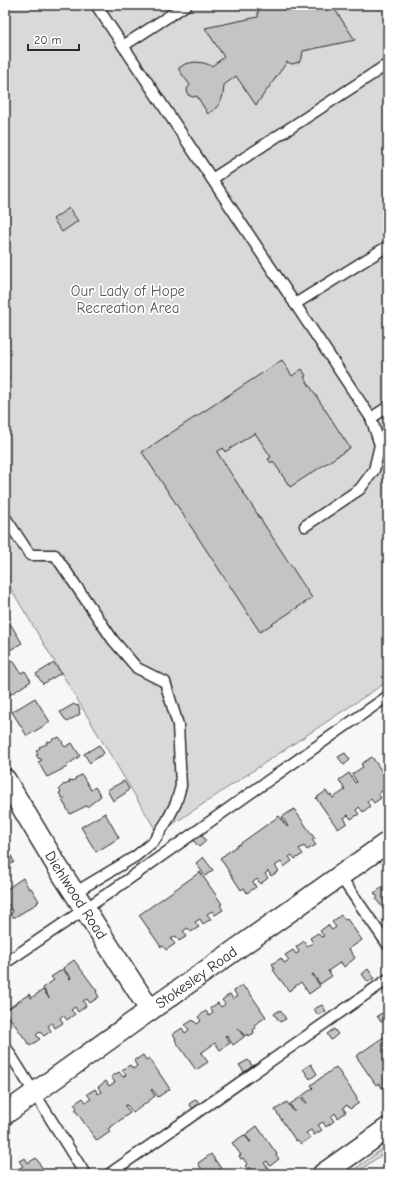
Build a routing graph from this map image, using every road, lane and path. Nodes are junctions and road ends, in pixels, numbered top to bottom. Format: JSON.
{"nodes":[{"id":1,"x":96,"y":5,"type":"edge"},
{"id":2,"x":186,"y":5,"type":"edge"},
{"id":3,"x":123,"y":46,"type":"junction"},
{"id":4,"x":388,"y":64,"type":"edge"},
{"id":5,"x":212,"y":179,"type":"junction"},
{"id":6,"x":388,"y":246,"type":"edge"},
{"id":7,"x":295,"y":304,"type":"junction"},
{"id":8,"x":388,"y":407,"type":"edge"},
{"id":9,"x":371,"y":418,"type":"junction"},
{"id":10,"x":5,"y":517,"type":"edge"},
{"id":11,"x":305,"y":526,"type":"dead end"},
{"id":12,"x":388,"y":696,"type":"edge"},
{"id":13,"x":6,"y":784,"type":"edge"},
{"id":14,"x":388,"y":842,"type":"edge"},
{"id":15,"x":340,"y":876,"type":"junction"},
{"id":16,"x":79,"y":901,"type":"junction"},
{"id":17,"x":388,"y":945,"type":"edge"},
{"id":18,"x":5,"y":963,"type":"edge"},
{"id":19,"x":388,"y":979,"type":"edge"},
{"id":20,"x":150,"y":1010,"type":"junction"},
{"id":21,"x":5,"y":1046,"type":"edge"},
{"id":22,"x":34,"y":1093,"type":"junction"},
{"id":23,"x":5,"y":1114,"type":"edge"},
{"id":24,"x":388,"y":1128,"type":"edge"},
{"id":25,"x":85,"y":1174,"type":"edge"},
{"id":26,"x":109,"y":1174,"type":"edge"},
{"id":27,"x":323,"y":1174,"type":"edge"}],
"edges":[{"from":1,"to":3,"type":"lane"},
{"from":2,"to":3,"type":"lane"},
{"from":3,"to":5,"type":"lane"},
{"from":4,"to":5,"type":"lane"},
{"from":5,"to":7,"type":"lane"},
{"from":6,"to":7,"type":"lane"},
{"from":7,"to":9,"type":"lane"},
{"from":8,"to":9,"type":"lane"},
{"from":9,"to":11,"type":"lane"},
{"from":10,"to":16,"type":"lane"},
{"from":12,"to":16,"type":"lane"},
{"from":13,"to":16,"type":"street","name":"Diehlwood Road"},
{"from":14,"to":15,"type":"street","name":"Stokesley Road"},
{"from":15,"to":17,"type":"lane"},
{"from":15,"to":20,"type":"street","name":"Stokesley Road"},
{"from":16,"to":18,"type":"lane"},
{"from":16,"to":20,"type":"street","name":"Diehlwood Road"},
{"from":19,"to":26,"type":"lane"},
{"from":20,"to":22,"type":"street","name":"Stokesley Road"},
{"from":21,"to":22,"type":"lane"},
{"from":22,"to":23,"type":"street","name":"Stokesley Road"},
{"from":22,"to":25,"type":"lane"},
{"from":24,"to":27,"type":"street"}]}
